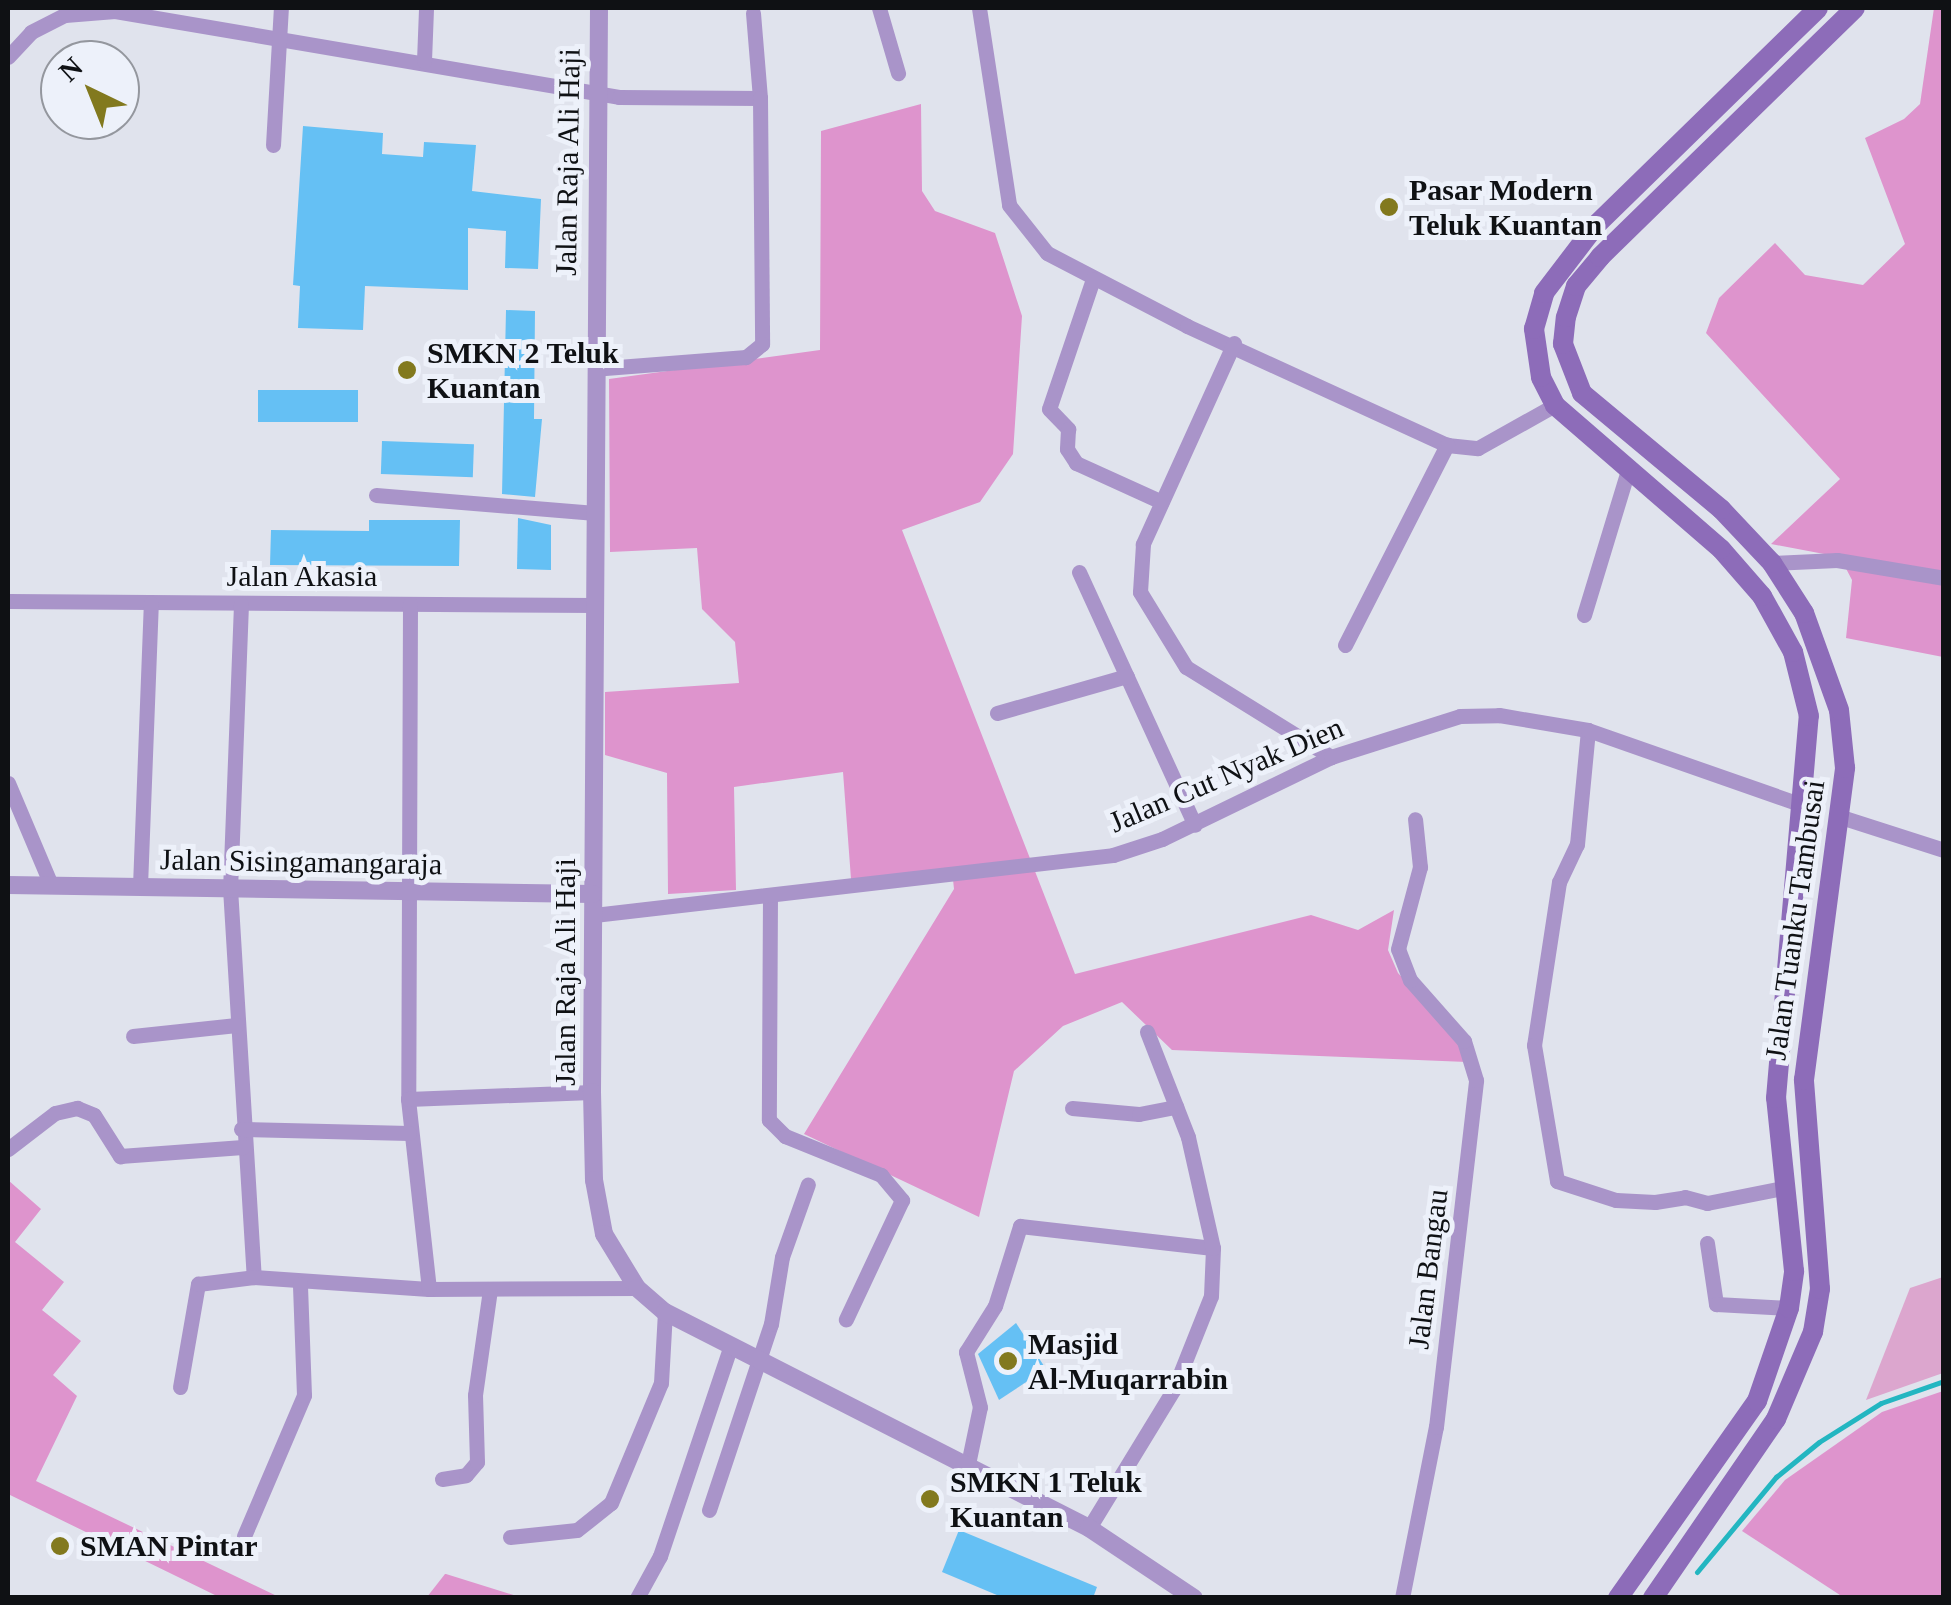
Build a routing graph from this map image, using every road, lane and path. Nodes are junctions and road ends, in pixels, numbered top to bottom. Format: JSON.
{"nodes":[{"id":1,"x":281,"y":8,"type":"edge"},
{"id":2,"x":426,"y":8,"type":"edge"},
{"id":3,"x":598,"y":8,"type":"edge"},
{"id":4,"x":879,"y":8,"type":"edge"},
{"id":5,"x":979,"y":8,"type":"edge"},
{"id":6,"x":1818,"y":8,"type":"edge"},
{"id":7,"x":1855,"y":8,"type":"edge"},
{"id":8,"x":754,"y":13,"type":"dead end"},
{"id":9,"x":279,"y":38,"type":"junction"},
{"id":10,"x":8,"y":57,"type":"edge"},
{"id":11,"x":424,"y":60,"type":"junction"},
{"id":12,"x":898,"y":73,"type":"dead end"},
{"id":13,"x":594,"y":90,"type":"junction"},
{"id":14,"x":760,"y":98,"type":"junction"},
{"id":15,"x":1724,"y":100,"type":"junction"},
{"id":16,"x":1740,"y":120,"type":"junction"},
{"id":17,"x":273,"y":144,"type":"dead end"},
{"id":18,"x":1093,"y":279,"type":"junction"},
{"id":19,"x":1234,"y":344,"type":"junction"},
{"id":20,"x":595,"y":368,"type":"junction"},
{"id":21,"x":1555,"y":405,"type":"junction"},
{"id":22,"x":1447,"y":445,"type":"junction"},
{"id":23,"x":1628,"y":470,"type":"junction"},
{"id":24,"x":376,"y":495,"type":"dead end"},
{"id":25,"x":1162,"y":502,"type":"junction"},
{"id":26,"x":596,"y":512,"type":"junction"},
{"id":27,"x":1772,"y":563,"type":"junction"},
{"id":28,"x":1079,"y":572,"type":"dead end"},
{"id":29,"x":1944,"y":578,"type":"edge"},
{"id":30,"x":8,"y":601,"type":"edge"},
{"id":31,"x":151,"y":603,"type":"junction"},
{"id":32,"x":241,"y":604,"type":"junction"},
{"id":33,"x":410,"y":604,"type":"junction"},
{"id":34,"x":596,"y":605,"type":"junction"},
{"id":35,"x":1584,"y":615,"type":"dead end"},
{"id":36,"x":1819,"y":643,"type":"junction"},
{"id":37,"x":1345,"y":645,"type":"dead end"},
{"id":38,"x":1792,"y":652,"type":"junction"},
{"id":39,"x":1127,"y":676,"type":"junction"},
{"id":40,"x":997,"y":713,"type":"dead end"},
{"id":41,"x":1588,"y":730,"type":"junction"},
{"id":42,"x":1331,"y":757,"type":"junction"},
{"id":43,"x":8,"y":784,"type":"edge"},
{"id":44,"x":1806,"y":806,"type":"junction"},
{"id":45,"x":1841,"y":817,"type":"junction"},
{"id":46,"x":1415,"y":819,"type":"dead end"},
{"id":47,"x":1195,"y":824,"type":"junction"},
{"id":48,"x":1944,"y":850,"type":"edge"},
{"id":49,"x":8,"y":885,"type":"edge"},
{"id":50,"x":50,"y":885,"type":"junction"},
{"id":51,"x":140,"y":886,"type":"junction"},
{"id":52,"x":230,"y":888,"type":"junction"},
{"id":53,"x":404,"y":891,"type":"junction"},
{"id":54,"x":594,"y":894,"type":"junction"},
{"id":55,"x":770,"y":896,"type":"junction"},
{"id":56,"x":594,"y":915,"type":"junction"},
{"id":57,"x":1792,"y":960,"type":"junction"},
{"id":58,"x":1820,"y":964,"type":"junction"},
{"id":59,"x":236,"y":1026,"type":"junction"},
{"id":60,"x":1146,"y":1032,"type":"dead end"},
{"id":61,"x":133,"y":1036,"type":"dead end"},
{"id":62,"x":592,"y":1092,"type":"junction"},
{"id":63,"x":408,"y":1100,"type":"junction"},
{"id":64,"x":1176,"y":1107,"type":"junction"},
{"id":65,"x":1072,"y":1108,"type":"dead end"},
{"id":66,"x":241,"y":1129,"type":"junction"},
{"id":67,"x":409,"y":1133,"type":"junction"},
{"id":68,"x":243,"y":1147,"type":"junction"},
{"id":69,"x":8,"y":1149,"type":"edge"},
{"id":70,"x":808,"y":1184,"type":"dead end"},
{"id":71,"x":1784,"y":1188,"type":"junction"},
{"id":72,"x":1707,"y":1243,"type":"dead end"},
{"id":73,"x":1213,"y":1248,"type":"junction"},
{"id":74,"x":254,"y":1277,"type":"junction"},
{"id":75,"x":300,"y":1284,"type":"junction"},
{"id":76,"x":637,"y":1288,"type":"junction"},
{"id":77,"x":429,"y":1289,"type":"junction"},
{"id":78,"x":490,"y":1290,"type":"junction"},
{"id":79,"x":1789,"y":1308,"type":"junction"},
{"id":80,"x":664,"y":1312,"type":"junction"},
{"id":81,"x":846,"y":1318,"type":"dead end"},
{"id":82,"x":730,"y":1348,"type":"junction"},
{"id":83,"x":756,"y":1361,"type":"junction"},
{"id":84,"x":180,"y":1388,"type":"dead end"},
{"id":85,"x":966,"y":1469,"type":"junction"},
{"id":86,"x":442,"y":1478,"type":"dead end"},
{"id":87,"x":709,"y":1510,"type":"dead end"},
{"id":88,"x":1088,"y":1528,"type":"junction"},
{"id":89,"x":244,"y":1536,"type":"dead end"},
{"id":90,"x":510,"y":1538,"type":"dead end"},
{"id":91,"x":637,"y":1598,"type":"edge"},
{"id":92,"x":1194,"y":1598,"type":"edge"},
{"id":93,"x":1402,"y":1598,"type":"edge"},
{"id":94,"x":1618,"y":1598,"type":"edge"},
{"id":95,"x":1653,"y":1598,"type":"edge"}],
"edges":[{"from":1,"to":9,"type":"street"},
{"from":2,"to":11,"type":"street"},
{"from":3,"to":13,"type":"street","name":"Jalan Raja Ali Haji"},
{"from":4,"to":12,"type":"street"},
{"from":5,"to":18,"type":"street"},
{"from":6,"to":15,"type":"main road","name":"Jalan Tuanku Tambusai"},
{"from":7,"to":16,"type":"main road","name":"Jalan Tuanku Tambusai"},
{"from":8,"to":14,"type":"street"},
{"from":9,"to":10,"type":"street"},
{"from":9,"to":11,"type":"street"},
{"from":9,"to":17,"type":"street"},
{"from":11,"to":13,"type":"street"},
{"from":13,"to":14,"type":"street"},
{"from":13,"to":20,"type":"street","name":"Jalan Raja Ali Haji"},
{"from":14,"to":20,"type":"street"},
{"from":15,"to":16,"type":"main road"},
{"from":15,"to":21,"type":"main road","name":"Jalan Tuanku Tambusai"},
{"from":16,"to":27,"type":"main road","name":"Jalan Tuanku Tambusai"},
{"from":18,"to":19,"type":"street"},
{"from":18,"to":25,"type":"street"},
{"from":19,"to":22,"type":"street"},
{"from":19,"to":25,"type":"street"},
{"from":20,"to":26,"type":"street","name":"Jalan Raja Ali Haji"},
{"from":21,"to":22,"type":"street"},
{"from":21,"to":23,"type":"main road","name":"Jalan Tuanku Tambusai"},
{"from":22,"to":37,"type":"street"},
{"from":23,"to":35,"type":"street"},
{"from":23,"to":38,"type":"main road","name":"Jalan Tuanku Tambusai"},
{"from":24,"to":26,"type":"street"},
{"from":25,"to":42,"type":"street"},
{"from":26,"to":34,"type":"street","name":"Jalan Raja Ali Haji"},
{"from":27,"to":29,"type":"street"},
{"from":27,"to":36,"type":"main road","name":"Jalan Tuanku Tambusai"},
{"from":28,"to":39,"type":"street"},
{"from":30,"to":31,"type":"street","name":"Jalan Akasia"},
{"from":31,"to":32,"type":"street","name":"Jalan Akasia"},
{"from":31,"to":51,"type":"street"},
{"from":32,"to":33,"type":"street","name":"Jalan Akasia"},
{"from":32,"to":52,"type":"street"},
{"from":33,"to":34,"type":"street","name":"Jalan Akasia"},
{"from":33,"to":53,"type":"street"},
{"from":34,"to":54,"type":"street","name":"Jalan Raja Ali Haji"},
{"from":36,"to":38,"type":"main road"},
{"from":36,"to":45,"type":"main road","name":"Jalan Tuanku Tambusai"},
{"from":38,"to":44,"type":"main road","name":"Jalan Tuanku Tambusai"},
{"from":39,"to":40,"type":"street"},
{"from":39,"to":47,"type":"street"},
{"from":41,"to":42,"type":"street","name":"Jalan Cut Nyak Dien"},
{"from":41,"to":44,"type":"street","name":"Jalan Cut Nyak Dien"},
{"from":41,"to":71,"type":"street"},
{"from":42,"to":47,"type":"street","name":"Jalan Cut Nyak Dien"},
{"from":43,"to":50,"type":"street"},
{"from":44,"to":57,"type":"main road","name":"Jalan Tuanku Tambusai"},
{"from":45,"to":48,"type":"street"},
{"from":45,"to":58,"type":"main road","name":"Jalan Tuanku Tambusai"},
{"from":46,"to":93,"type":"street","name":"Jalan Bangau"},
{"from":47,"to":55,"type":"street","name":"Jalan Cut Nyak Dien"},
{"from":49,"to":50,"type":"street","name":"Jalan Sisingamangaraja"},
{"from":50,"to":51,"type":"street","name":"Jalan Sisingamangaraja"},
{"from":51,"to":52,"type":"street","name":"Jalan Sisingamangaraja"},
{"from":52,"to":53,"type":"street","name":"Jalan Sisingamangaraja"},
{"from":52,"to":59,"type":"street"},
{"from":53,"to":54,"type":"street","name":"Jalan Sisingamangaraja"},
{"from":53,"to":63,"type":"street"},
{"from":54,"to":56,"type":"street","name":"Jalan Raja Ali Haji"},
{"from":55,"to":56,"type":"street","name":"Jalan Cut Nyak Dien"},
{"from":55,"to":81,"type":"street"},
{"from":56,"to":62,"type":"street","name":"Jalan Raja Ali Haji"},
{"from":57,"to":58,"type":"main road"},
{"from":57,"to":71,"type":"main road","name":"Jalan Tuanku Tambusai"},
{"from":58,"to":95,"type":"main road","name":"Jalan Tuanku Tambusai"},
{"from":59,"to":61,"type":"street"},
{"from":59,"to":66,"type":"street"},
{"from":60,"to":64,"type":"street"},
{"from":62,"to":63,"type":"street"},
{"from":62,"to":76,"type":"street","name":"Jalan Raja Ali Haji"},
{"from":63,"to":67,"type":"street"},
{"from":64,"to":65,"type":"street"},
{"from":64,"to":73,"type":"street"},
{"from":66,"to":67,"type":"street"},
{"from":66,"to":68,"type":"street"},
{"from":67,"to":77,"type":"street"},
{"from":68,"to":69,"type":"street"},
{"from":68,"to":74,"type":"street"},
{"from":70,"to":83,"type":"street"},
{"from":71,"to":79,"type":"main road","name":"Jalan Tuanku Tambusai"},
{"from":72,"to":79,"type":"street"},
{"from":73,"to":85,"type":"street"},
{"from":73,"to":88,"type":"street"},
{"from":74,"to":75,"type":"street"},
{"from":74,"to":84,"type":"street"},
{"from":75,"to":77,"type":"street"},
{"from":75,"to":89,"type":"street"},
{"from":76,"to":78,"type":"street"},
{"from":76,"to":80,"type":"street","name":"Jalan Raja Ali Haji"},
{"from":77,"to":78,"type":"street"},
{"from":78,"to":86,"type":"street"},
{"from":79,"to":94,"type":"main road","name":"Jalan Tuanku Tambusai"},
{"from":80,"to":82,"type":"street","name":"Jalan Raja Ali Haji"},
{"from":80,"to":90,"type":"street"},
{"from":82,"to":83,"type":"street","name":"Jalan Raja Ali Haji"},
{"from":82,"to":91,"type":"street"},
{"from":83,"to":85,"type":"street","name":"Jalan Raja Ali Haji"},
{"from":83,"to":87,"type":"street"},
{"from":85,"to":88,"type":"street","name":"Jalan Raja Ali Haji"},
{"from":88,"to":92,"type":"street","name":"Jalan Raja Ali Haji"}]}
